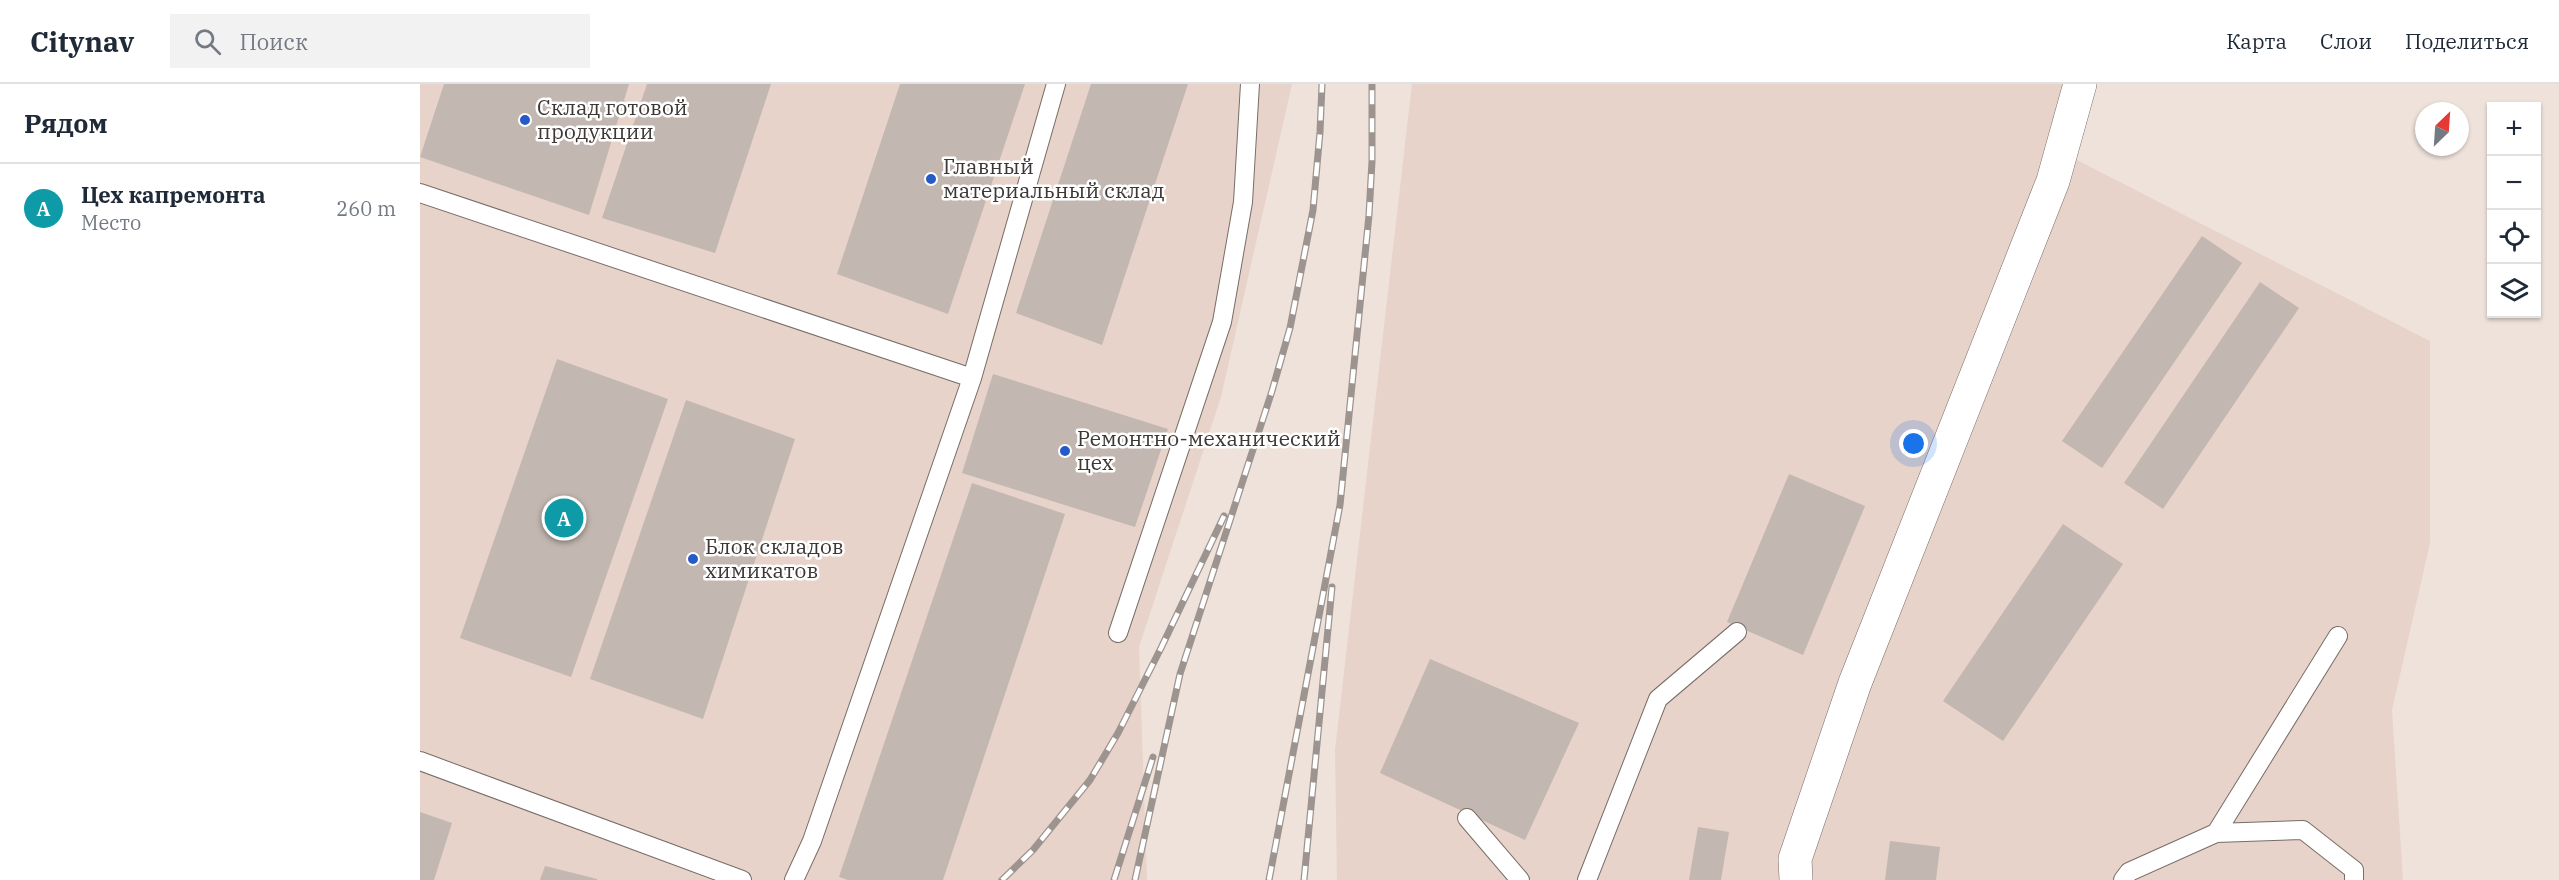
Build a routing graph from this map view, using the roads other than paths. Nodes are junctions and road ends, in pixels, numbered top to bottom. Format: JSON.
{"nodes":[{"id":1,"x":1056,"y":84,"type":"edge"},
{"id":2,"x":1250,"y":84,"type":"edge"},
{"id":3,"x":2080,"y":84,"type":"edge"},
{"id":4,"x":420,"y":193,"type":"edge"},
{"id":5,"x":972,"y":378,"type":"junction"},
{"id":6,"x":1737,"y":632,"type":"dead end"},
{"id":7,"x":1118,"y":633,"type":"dead end"},
{"id":8,"x":2338,"y":636,"type":"dead end"},
{"id":9,"x":420,"y":761,"type":"edge"},
{"id":10,"x":1467,"y":818,"type":"dead end"},
{"id":11,"x":2216,"y":833,"type":"junction"},
{"id":12,"x":742,"y":880,"type":"edge"},
{"id":13,"x":794,"y":880,"type":"edge"},
{"id":14,"x":1520,"y":880,"type":"edge"},
{"id":15,"x":1587,"y":880,"type":"edge"},
{"id":16,"x":1796,"y":880,"type":"edge"},
{"id":17,"x":2123,"y":880,"type":"edge"},
{"id":18,"x":2355,"y":880,"type":"edge"}],
"edges":[{"from":1,"to":5,"type":"lane"},
{"from":2,"to":7,"type":"lane"},
{"from":3,"to":16,"type":"street"},
{"from":4,"to":5,"type":"lane"},
{"from":5,"to":13,"type":"lane"},
{"from":6,"to":15,"type":"lane"},
{"from":8,"to":11,"type":"lane"},
{"from":9,"to":12,"type":"lane"},
{"from":10,"to":14,"type":"lane"},
{"from":11,"to":17,"type":"lane"},
{"from":11,"to":18,"type":"lane"}]}
